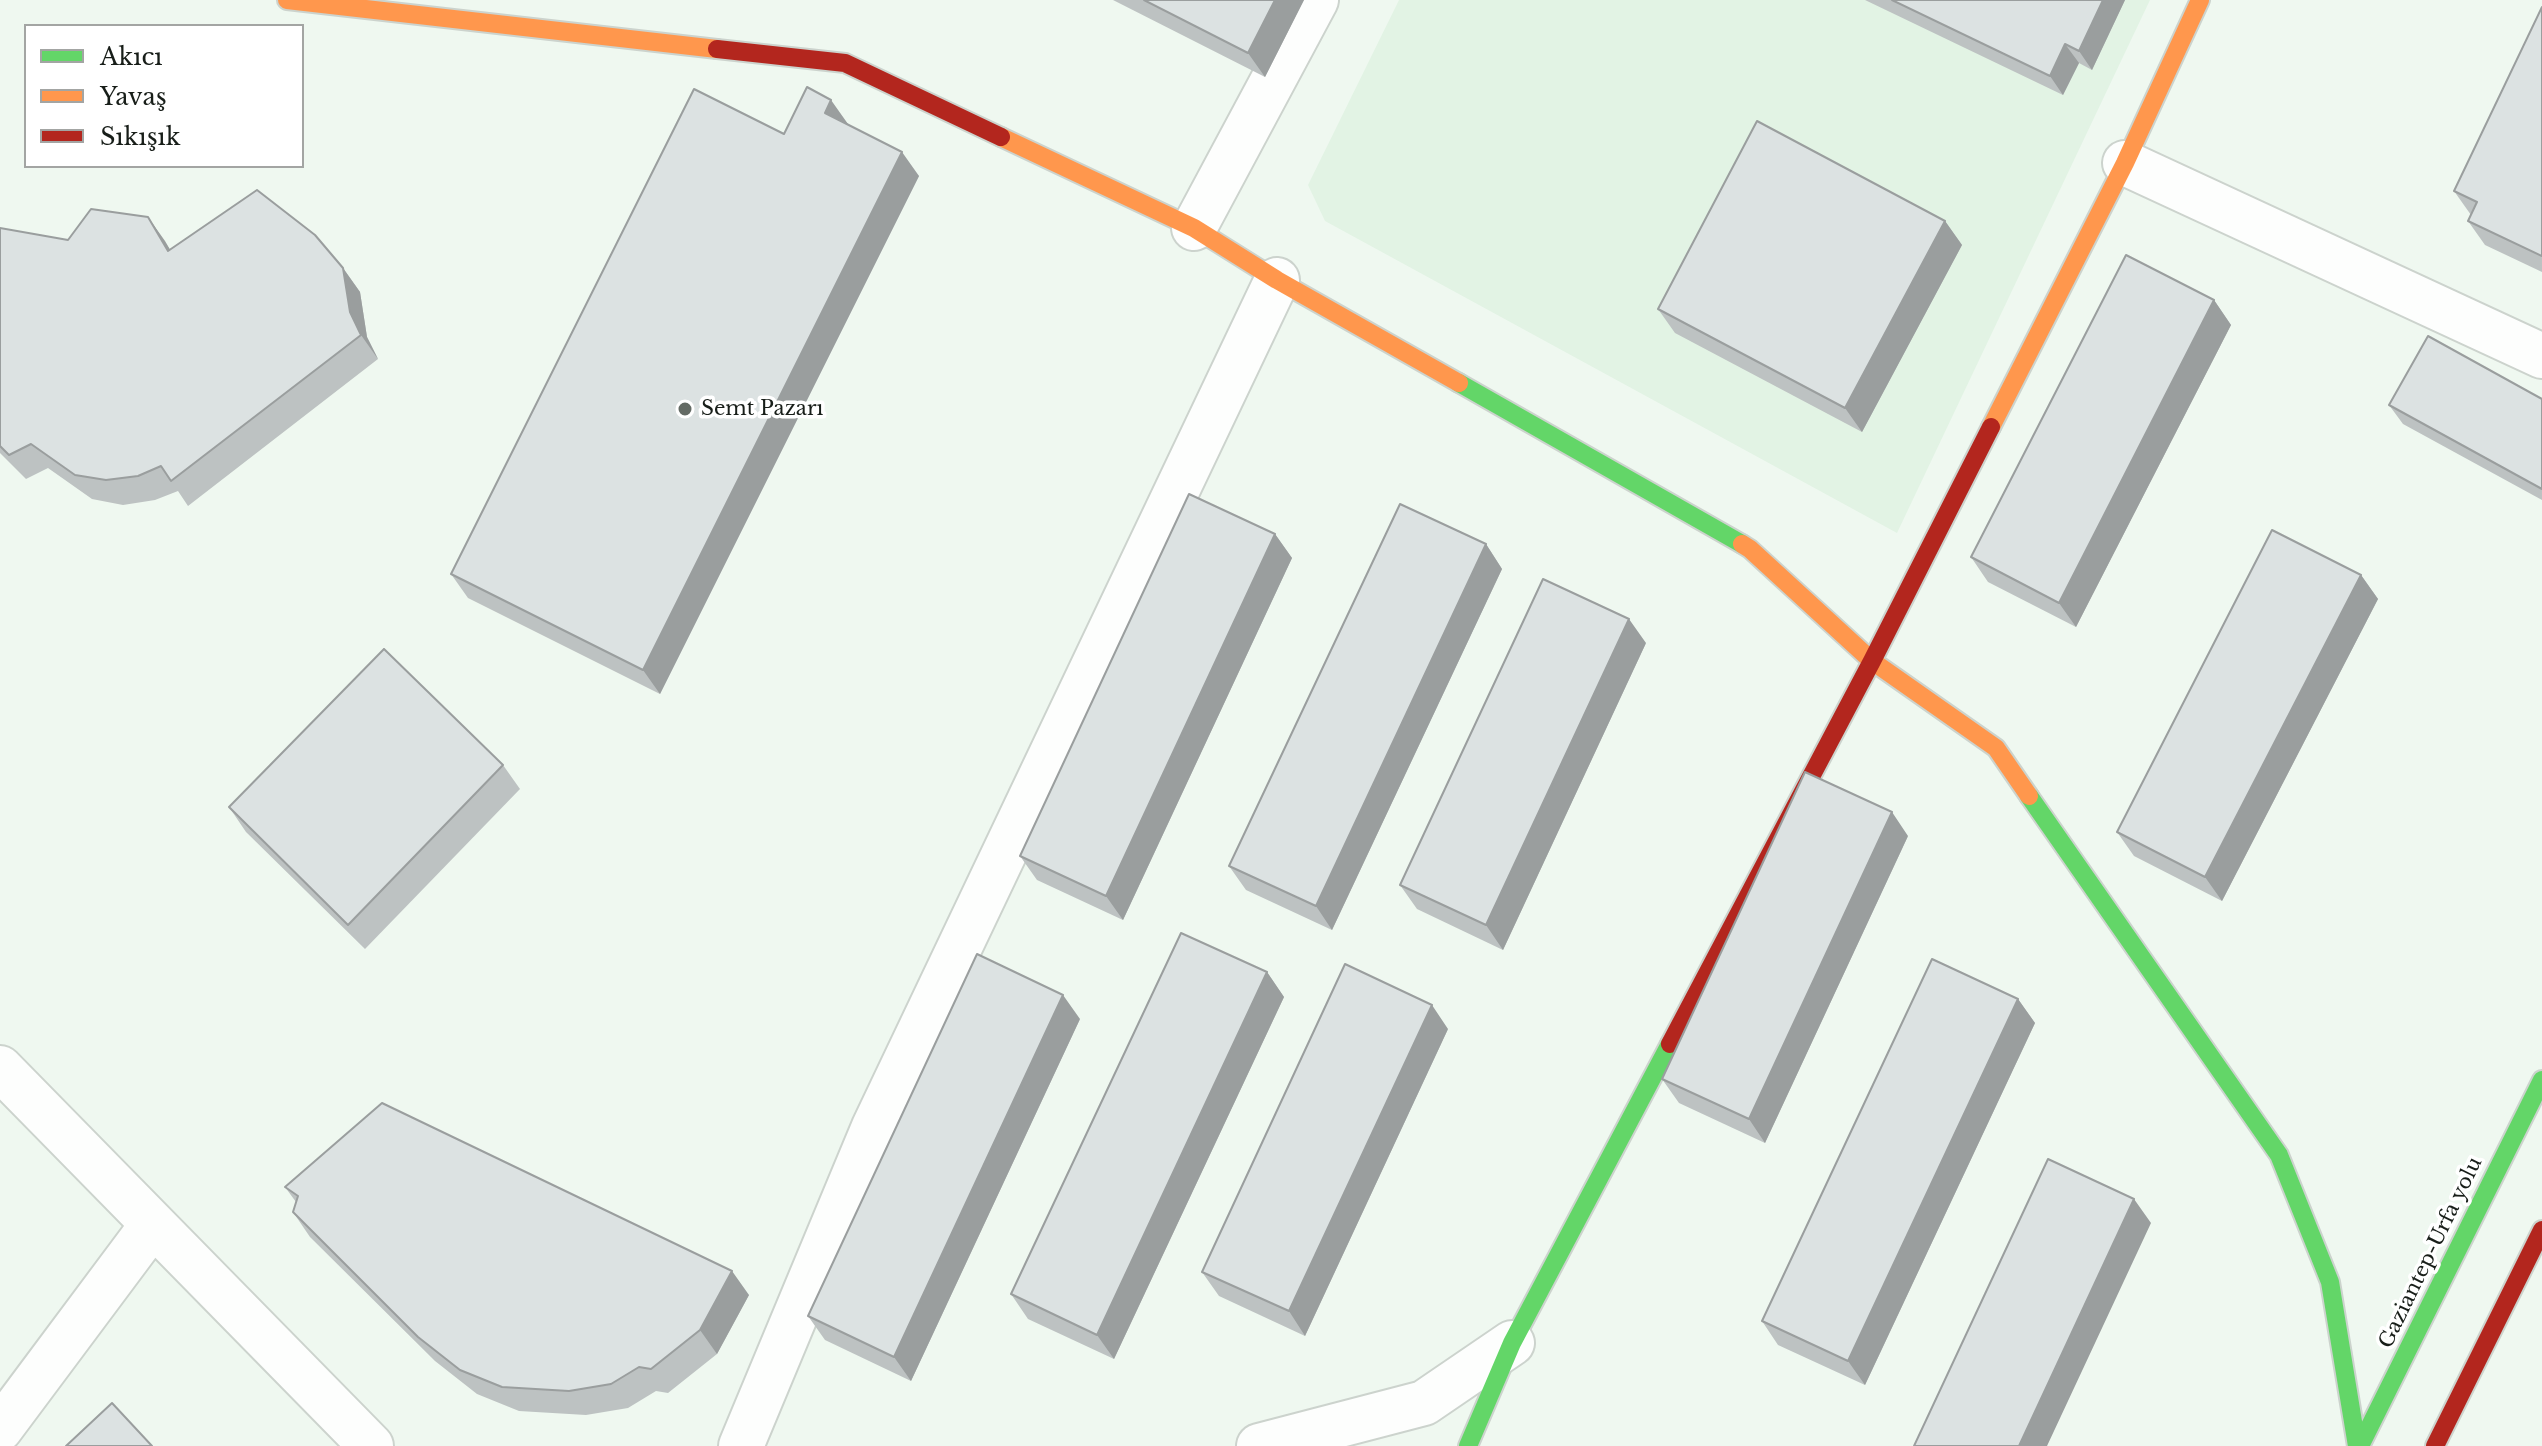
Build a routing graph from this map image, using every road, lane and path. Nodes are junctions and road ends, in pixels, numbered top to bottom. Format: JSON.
{"nodes":[{"id":1,"x":287,"y":0,"type":"edge"},
{"id":2,"x":1316,"y":0,"type":"edge"},
{"id":3,"x":2200,"y":0,"type":"edge"},
{"id":4,"x":2125,"y":163,"type":"junction"},
{"id":5,"x":1194,"y":228,"type":"junction"},
{"id":6,"x":1277,"y":280,"type":"junction"},
{"id":7,"x":2542,"y":356,"type":"edge"},
{"id":8,"x":1872,"y":661,"type":"junction"},
{"id":9,"x":0,"y":1068,"type":"edge"},
{"id":10,"x":2542,"y":1080,"type":"edge"},
{"id":11,"x":153,"y":1224,"type":"junction"},
{"id":12,"x":2542,"y":1230,"type":"edge"},
{"id":13,"x":1512,"y":1343,"type":"junction"},
{"id":14,"x":0,"y":1429,"type":"edge"},
{"id":15,"x":371,"y":1446,"type":"edge"},
{"id":16,"x":741,"y":1446,"type":"edge"},
{"id":17,"x":1259,"y":1446,"type":"edge"},
{"id":18,"x":1468,"y":1446,"type":"edge"},
{"id":19,"x":2359,"y":1446,"type":"edge"},
{"id":20,"x":2435,"y":1446,"type":"edge"}],
"edges":[{"from":1,"to":5,"type":"main road"},
{"from":2,"to":5,"type":"street"},
{"from":3,"to":4,"type":"main road"},
{"from":4,"to":7,"type":"street"},
{"from":4,"to":8,"type":"main road"},
{"from":5,"to":6,"type":"main road"},
{"from":6,"to":8,"type":"main road"},
{"from":6,"to":16,"type":"street"},
{"from":8,"to":13,"type":"main road"},
{"from":8,"to":19,"type":"main road"},
{"from":9,"to":11,"type":"street"},
{"from":10,"to":19,"type":"main road","name":"Gaziantep-Urfa yolu"},
{"from":11,"to":14,"type":"street"},
{"from":11,"to":15,"type":"street"},
{"from":12,"to":20,"type":"main road"},
{"from":13,"to":17,"type":"street"},
{"from":13,"to":18,"type":"main road"}]}
